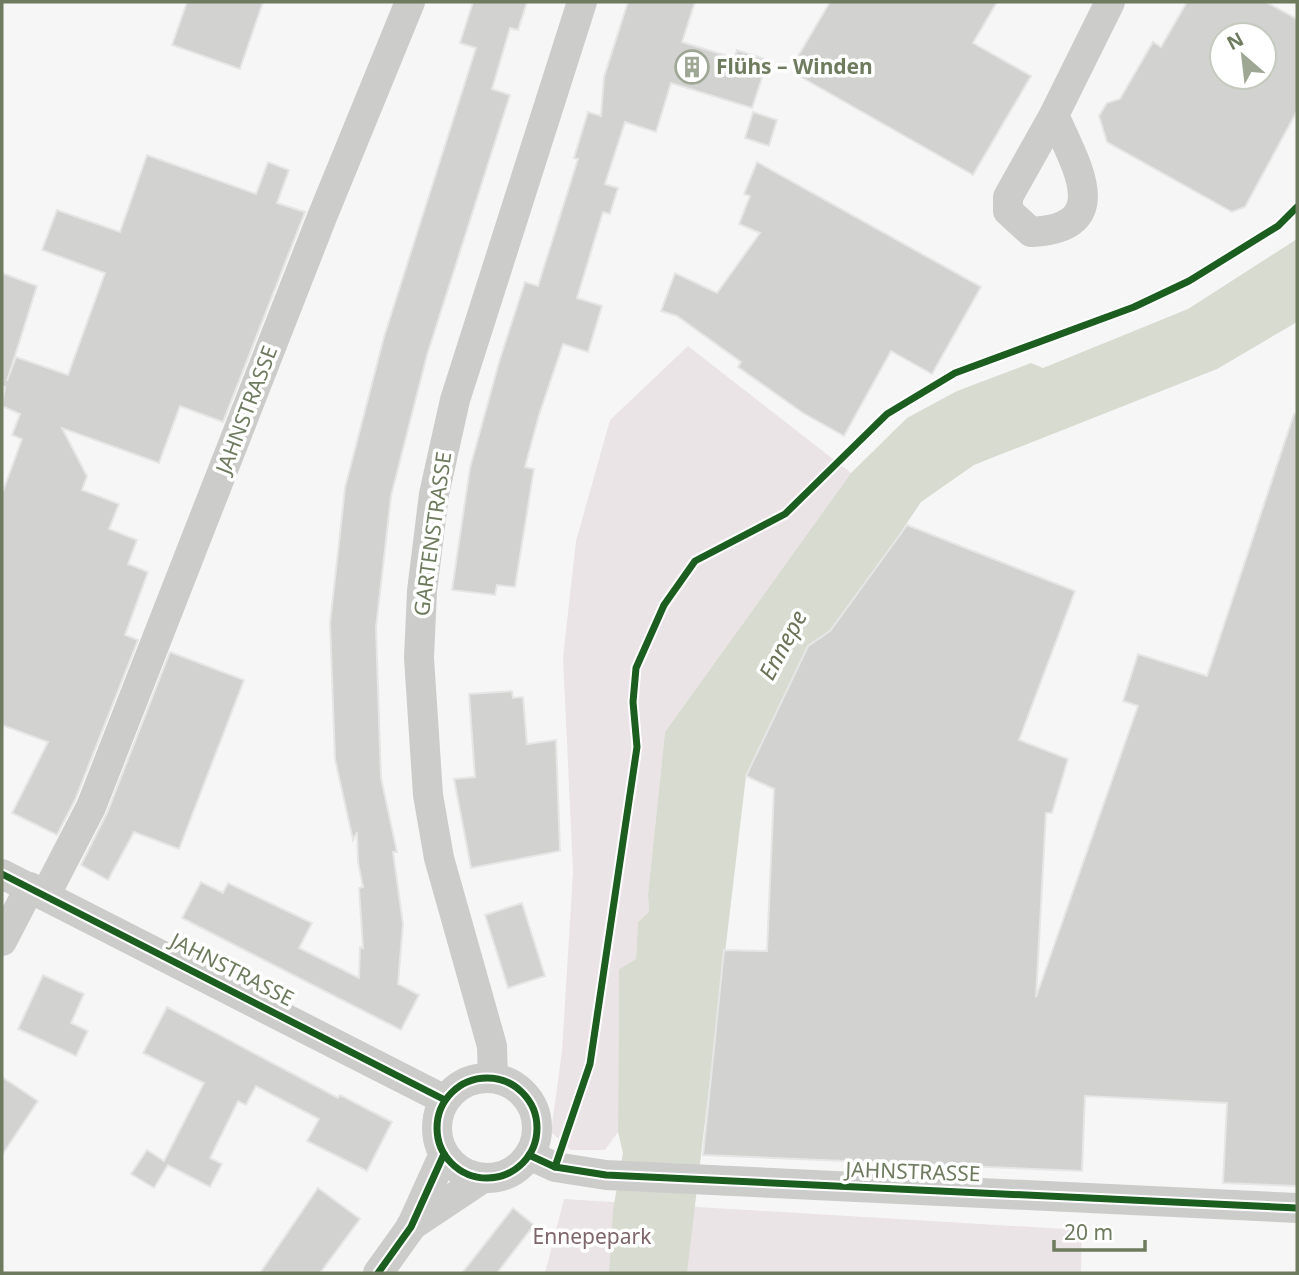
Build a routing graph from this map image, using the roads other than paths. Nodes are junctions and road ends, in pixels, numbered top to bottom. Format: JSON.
{"nodes":[{"id":1,"x":410,"y":2,"type":"edge"},
{"id":2,"x":582,"y":2,"type":"edge"},
{"id":3,"x":1110,"y":2,"type":"edge"},
{"id":4,"x":1054,"y":115,"type":"dead end"},
{"id":5,"x":2,"y":874,"type":"edge"},
{"id":6,"x":38,"y":890,"type":"junction"},
{"id":7,"x":2,"y":941,"type":"edge"},
{"id":8,"x":493,"y":1078,"type":"junction"},
{"id":9,"x":445,"y":1100,"type":"junction"},
{"id":10,"x":444,"y":1154,"type":"junction"},
{"id":11,"x":529,"y":1155,"type":"junction"},
{"id":12,"x":483,"y":1178,"type":"junction"},
{"id":13,"x":1297,"y":1208,"type":"edge"},
{"id":14,"x":411,"y":1227,"type":"junction"},
{"id":15,"x":378,"y":1273,"type":"edge"}],
"edges":[{"from":1,"to":6,"type":"street","name":"JAHNSTRASSE"},
{"from":2,"to":8,"type":"street","name":"GARTENSTRASSE"},
{"from":3,"to":4,"type":"street"},
{"from":5,"to":6,"type":"street","name":"JAHNSTRASSE"},
{"from":6,"to":7,"type":"street"},
{"from":6,"to":9,"type":"street","name":"JAHNSTRASSE"},
{"from":8,"to":9,"type":"street"},
{"from":8,"to":11,"type":"street"},
{"from":9,"to":10,"type":"street"},
{"from":10,"to":12,"type":"street"},
{"from":10,"to":14,"type":"street"},
{"from":11,"to":12,"type":"street"},
{"from":11,"to":13,"type":"street","name":"JAHNSTRASSE"},
{"from":12,"to":14,"type":"street"},
{"from":14,"to":15,"type":"street"}]}
